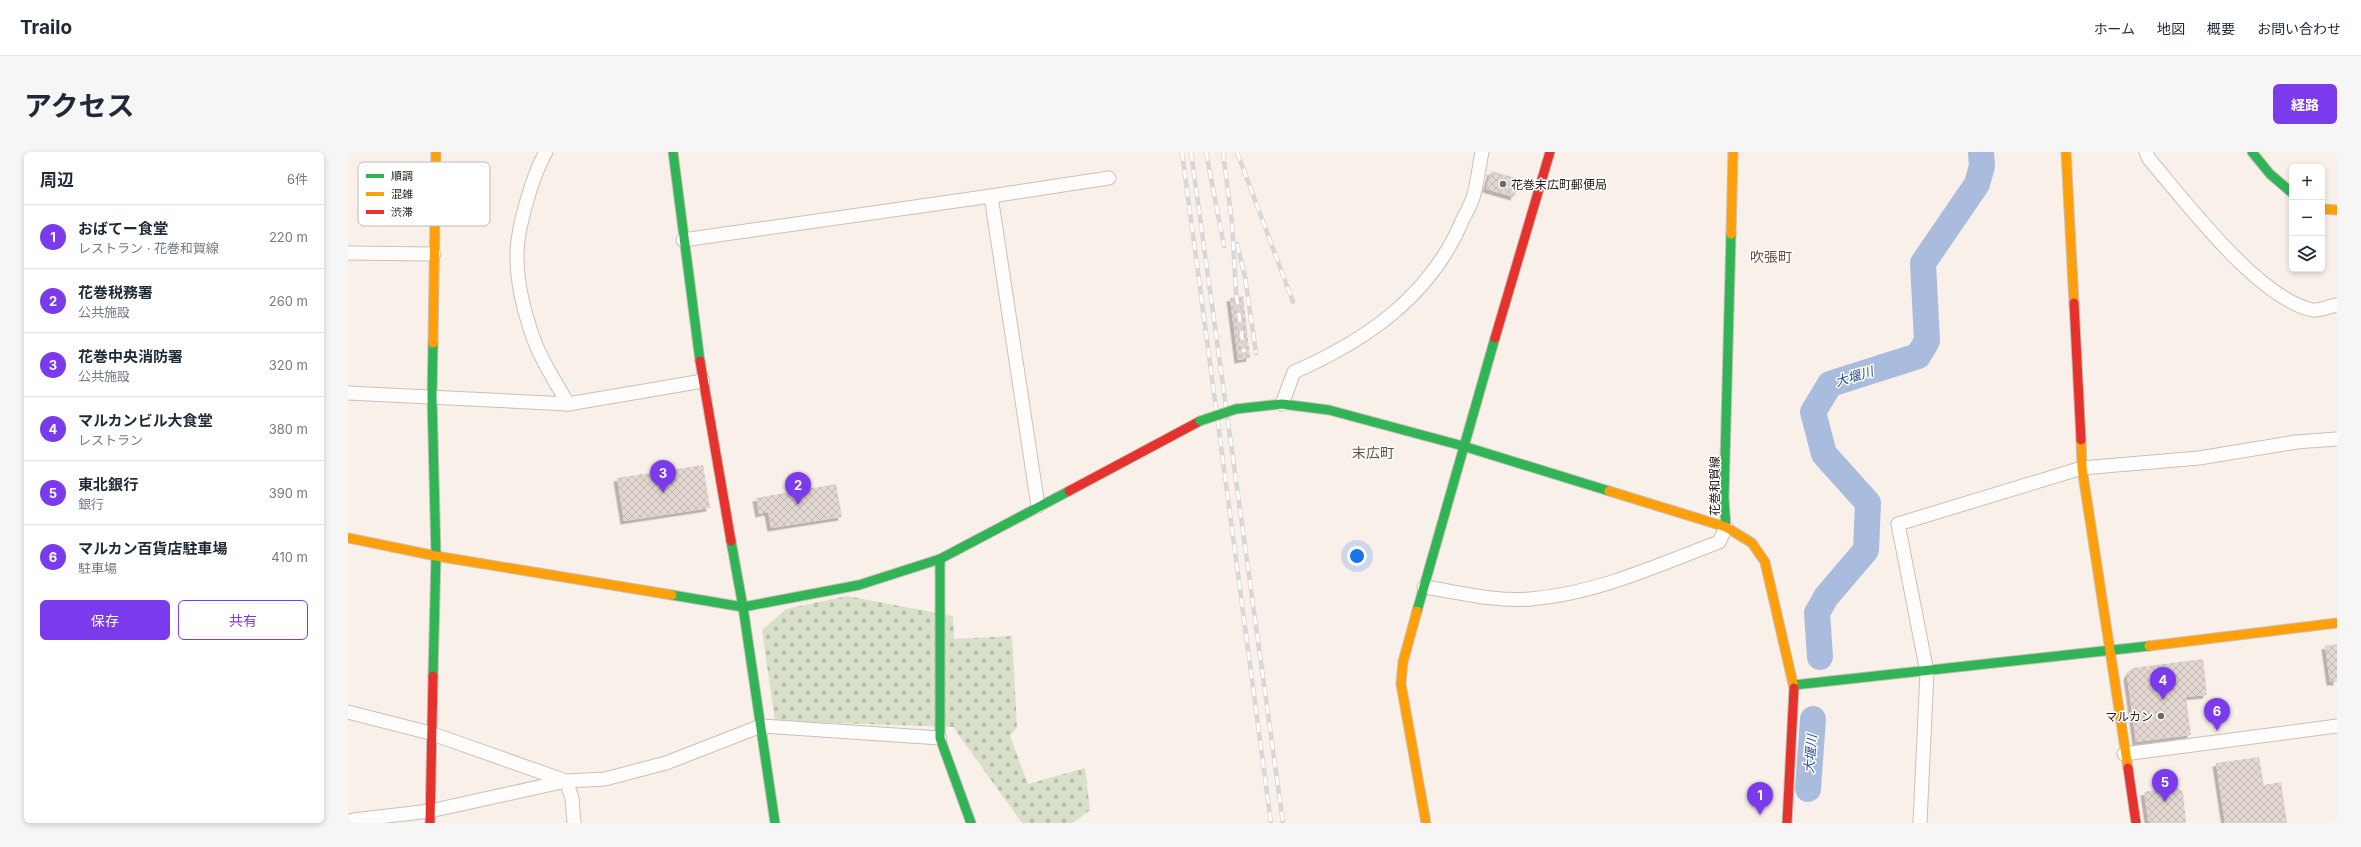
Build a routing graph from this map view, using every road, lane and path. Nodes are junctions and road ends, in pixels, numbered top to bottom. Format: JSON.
{"nodes":[{"id":1,"x":436,"y":152,"type":"edge"},
{"id":2,"x":546,"y":152,"type":"edge"},
{"id":3,"x":673,"y":152,"type":"edge"},
{"id":4,"x":1482,"y":152,"type":"edge"},
{"id":5,"x":1550,"y":152,"type":"edge"},
{"id":6,"x":1734,"y":152,"type":"edge"},
{"id":7,"x":2066,"y":152,"type":"edge"},
{"id":8,"x":2146,"y":152,"type":"edge"},
{"id":9,"x":2252,"y":152,"type":"edge"},
{"id":10,"x":436,"y":162,"type":"edge"},
{"id":11,"x":1109,"y":178,"type":"dead end"},
{"id":12,"x":2289,"y":190,"type":"edge"},
{"id":13,"x":991,"y":196,"type":"junction"},
{"id":14,"x":2325,"y":209,"type":"edge"},
{"id":15,"x":2337,"y":210,"type":"edge"},
{"id":16,"x":435,"y":226,"type":"edge"},
{"id":17,"x":683,"y":240,"type":"junction"},
{"id":18,"x":348,"y":253,"type":"edge"},
{"id":19,"x":434,"y":254,"type":"junction"},
{"id":20,"x":2337,"y":305,"type":"edge"},
{"id":21,"x":704,"y":381,"type":"junction"},
{"id":22,"x":348,"y":393,"type":"edge"},
{"id":23,"x":432,"y":397,"type":"junction"},
{"id":24,"x":568,"y":404,"type":"junction"},
{"id":25,"x":1282,"y":404,"type":"junction"},
{"id":26,"x":2337,"y":439,"type":"edge"},
{"id":27,"x":1463,"y":446,"type":"junction"},
{"id":28,"x":2082,"y":468,"type":"junction"},
{"id":29,"x":1038,"y":506,"type":"junction"},
{"id":30,"x":1726,"y":526,"type":"junction"},
{"id":31,"x":348,"y":538,"type":"edge"},
{"id":32,"x":436,"y":556,"type":"junction"},
{"id":33,"x":940,"y":559,"type":"junction"},
{"id":34,"x":1424,"y":587,"type":"junction"},
{"id":35,"x":743,"y":607,"type":"junction"},
{"id":36,"x":2337,"y":623,"type":"edge"},
{"id":37,"x":2110,"y":651,"type":"junction"},
{"id":38,"x":1928,"y":672,"type":"junction"},
{"id":39,"x":1794,"y":685,"type":"junction"},
{"id":40,"x":348,"y":712,"type":"edge"},
{"id":41,"x":761,"y":726,"type":"junction"},
{"id":42,"x":2337,"y":726,"type":"edge"},
{"id":43,"x":430,"y":734,"type":"junction"},
{"id":44,"x":940,"y":738,"type":"junction"},
{"id":45,"x":2124,"y":754,"type":"junction"},
{"id":46,"x":566,"y":781,"type":"junction"},
{"id":47,"x":430,"y":817,"type":"edge"},
{"id":48,"x":348,"y":822,"type":"edge"},
{"id":49,"x":574,"y":823,"type":"edge"},
{"id":50,"x":775,"y":823,"type":"edge"},
{"id":51,"x":971,"y":823,"type":"edge"},
{"id":52,"x":1426,"y":823,"type":"edge"},
{"id":53,"x":1787,"y":823,"type":"edge"},
{"id":54,"x":1920,"y":823,"type":"edge"},
{"id":55,"x":2136,"y":823,"type":"edge"}],
"edges":[{"from":1,"to":10,"type":"street"},
{"from":2,"to":24,"type":"street"},
{"from":3,"to":17,"type":"street"},
{"from":4,"to":25,"type":"street"},
{"from":5,"to":27,"type":"street"},
{"from":6,"to":30,"type":"street","name":"花巻和賀線"},
{"from":7,"to":28,"type":"street"},
{"from":8,"to":20,"type":"street"},
{"from":9,"to":12,"type":"street"},
{"from":11,"to":13,"type":"street"},
{"from":13,"to":17,"type":"street"},
{"from":13,"to":29,"type":"street"},
{"from":14,"to":15,"type":"street"},
{"from":16,"to":19,"type":"street"},
{"from":17,"to":21,"type":"street"},
{"from":18,"to":19,"type":"street"},
{"from":19,"to":23,"type":"street"},
{"from":21,"to":24,"type":"street"},
{"from":21,"to":35,"type":"street"},
{"from":22,"to":23,"type":"street"},
{"from":23,"to":24,"type":"street"},
{"from":23,"to":32,"type":"street"},
{"from":25,"to":27,"type":"street"},
{"from":25,"to":29,"type":"street","bridge":true},
{"from":26,"to":28,"type":"street"},
{"from":27,"to":30,"type":"street"},
{"from":27,"to":34,"type":"street"},
{"from":28,"to":37,"type":"street"},
{"from":28,"to":38,"type":"street"},
{"from":29,"to":33,"type":"street"},
{"from":30,"to":34,"type":"street"},
{"from":30,"to":39,"type":"street","name":"花巻和賀線"},
{"from":31,"to":32,"type":"street"},
{"from":32,"to":35,"type":"street"},
{"from":32,"to":43,"type":"street"},
{"from":33,"to":35,"type":"street"},
{"from":33,"to":44,"type":"street"},
{"from":34,"to":52,"type":"street"},
{"from":35,"to":41,"type":"street"},
{"from":36,"to":37,"type":"street"},
{"from":37,"to":38,"type":"street"},
{"from":37,"to":45,"type":"street"},
{"from":38,"to":39,"type":"street"},
{"from":38,"to":54,"type":"street"},
{"from":39,"to":53,"type":"street","name":"花巻和賀線"},
{"from":40,"to":43,"type":"street"},
{"from":41,"to":44,"type":"street"},
{"from":41,"to":46,"type":"street"},
{"from":41,"to":50,"type":"street"},
{"from":42,"to":45,"type":"street"},
{"from":43,"to":46,"type":"street"},
{"from":43,"to":47,"type":"street"},
{"from":44,"to":51,"type":"street"},
{"from":45,"to":55,"type":"street"},
{"from":46,"to":47,"type":"street"},
{"from":46,"to":49,"type":"street"},
{"from":47,"to":48,"type":"street"}]}
